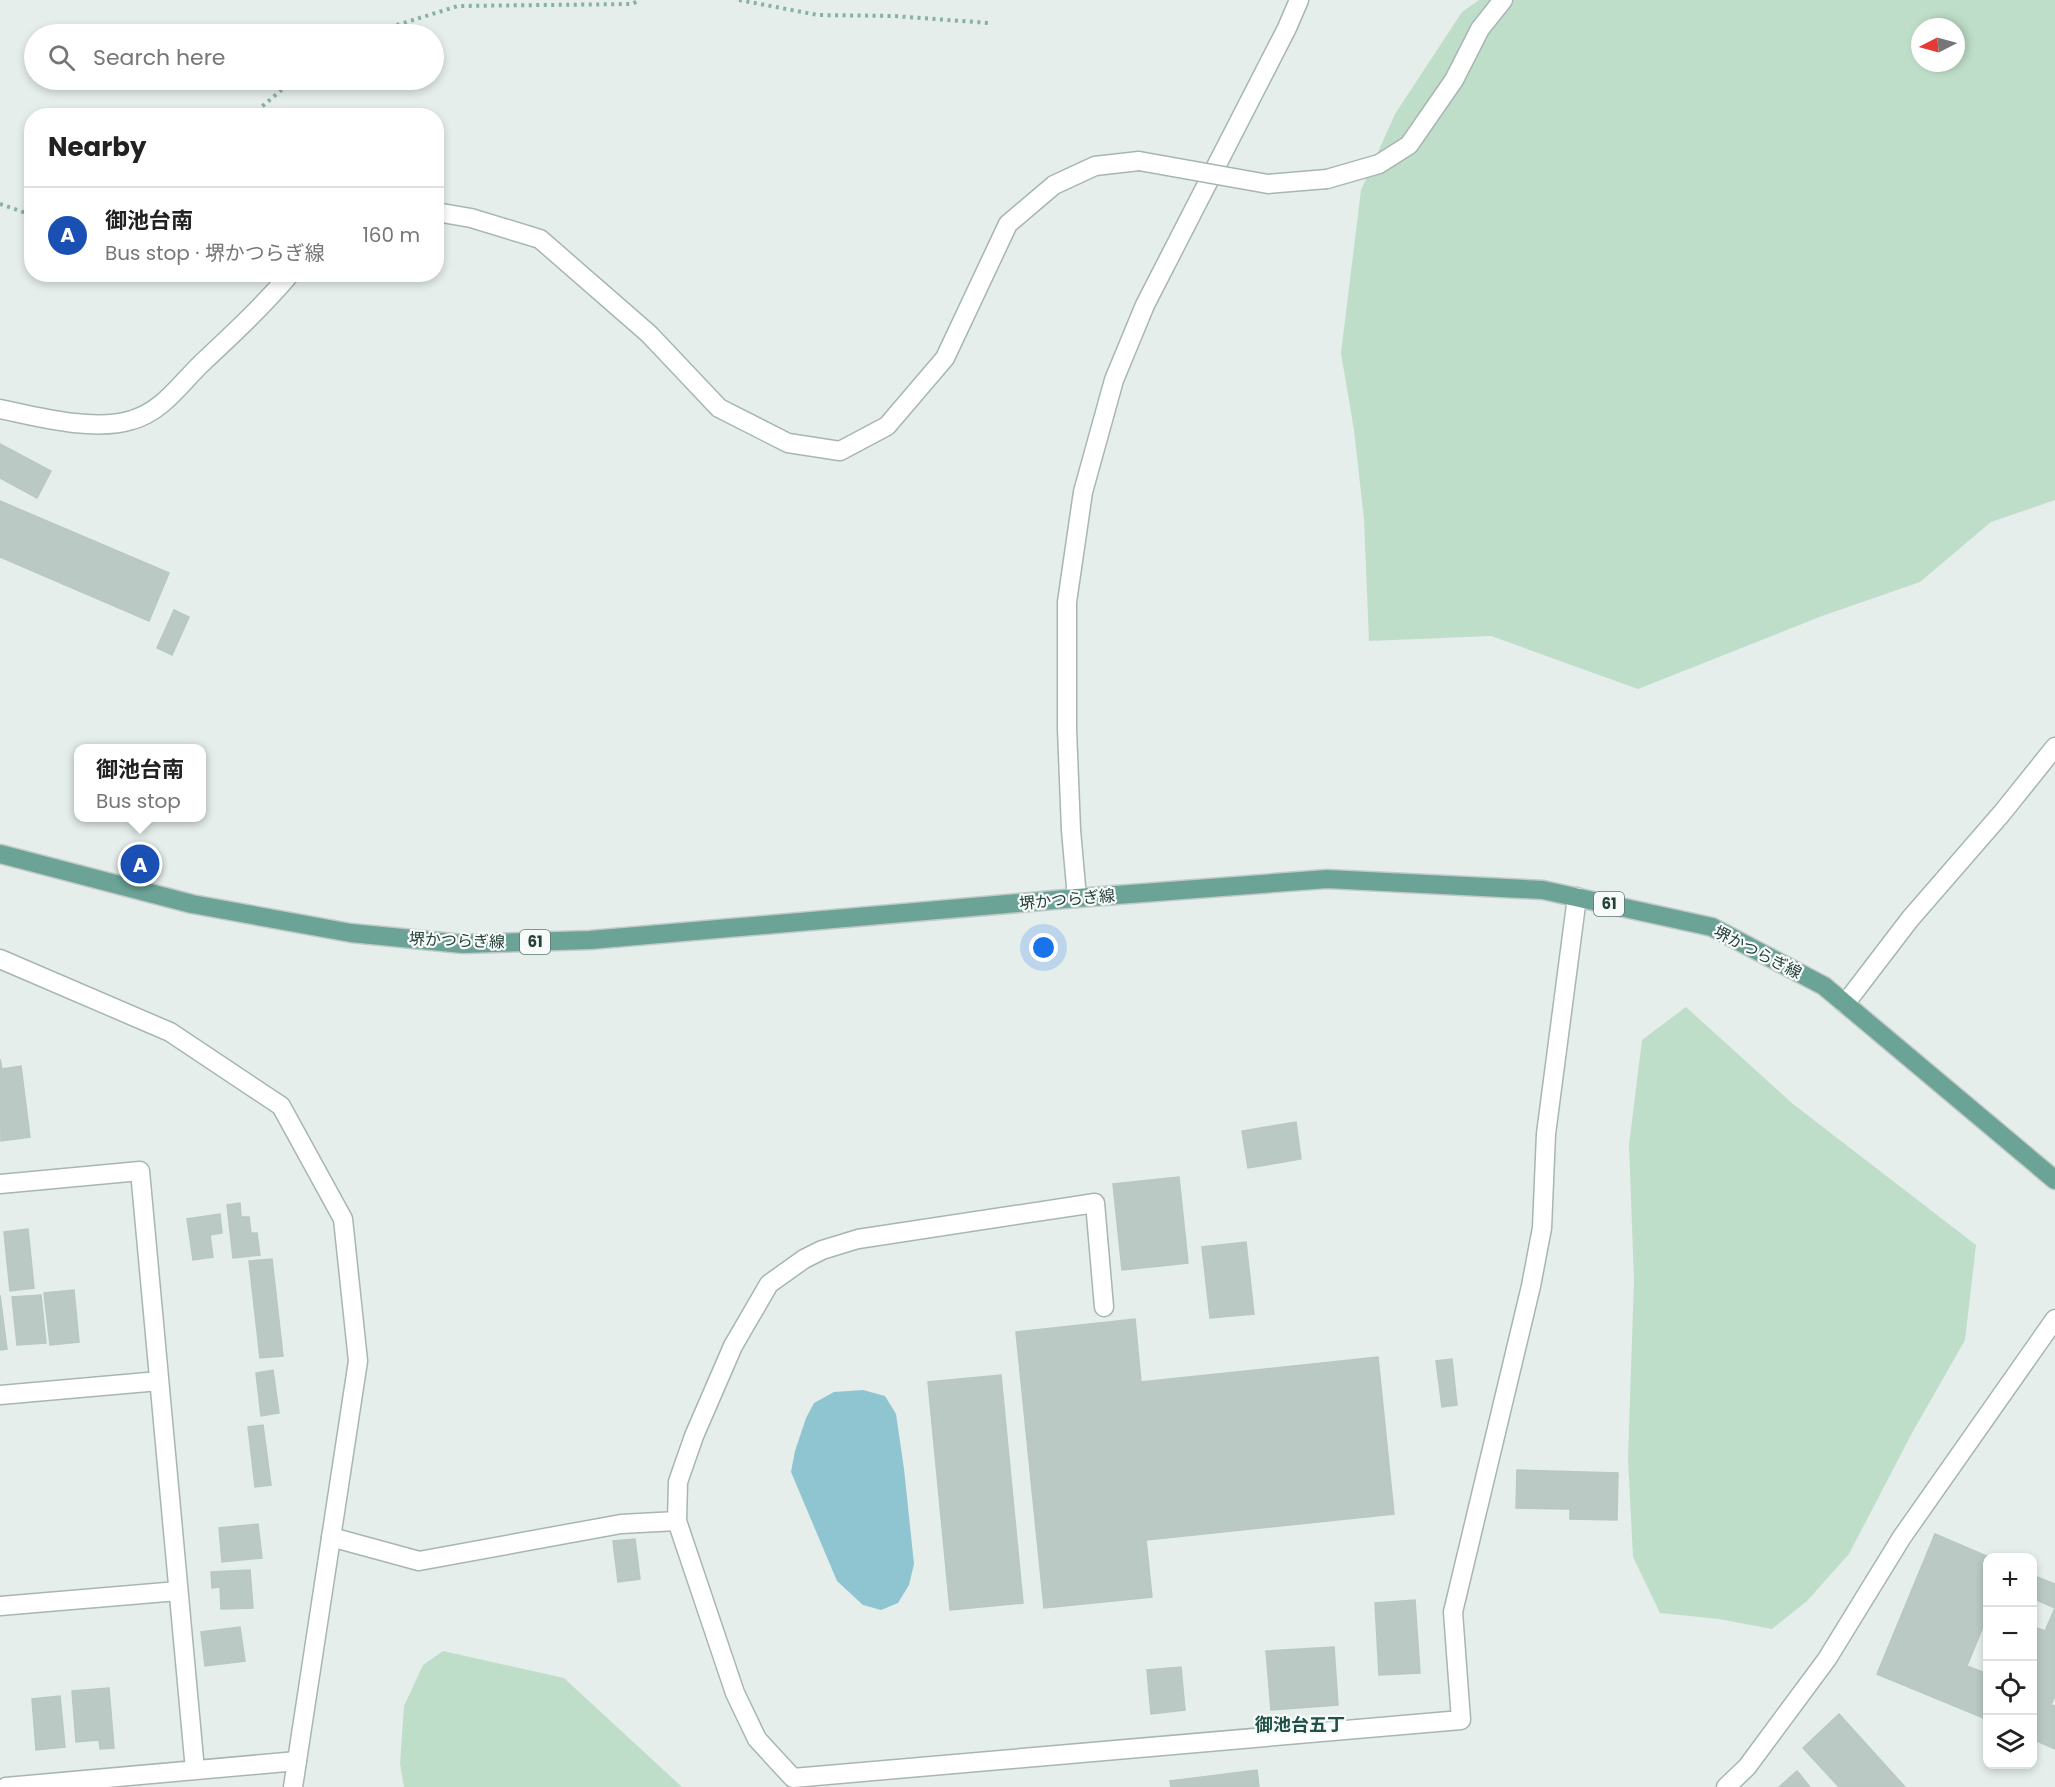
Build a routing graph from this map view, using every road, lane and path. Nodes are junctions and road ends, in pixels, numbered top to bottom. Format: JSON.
{"nodes":[{"id":1,"x":640,"y":0,"type":"edge"},
{"id":2,"x":739,"y":0,"type":"edge"},
{"id":3,"x":1299,"y":0,"type":"edge"},
{"id":4,"x":1503,"y":0,"type":"edge"},
{"id":5,"x":989,"y":23,"type":"dead end"},
{"id":6,"x":400,"y":24,"type":"edge"},
{"id":7,"x":281,"y":90,"type":"edge"},
{"id":8,"x":260,"y":108,"type":"edge"},
{"id":9,"x":0,"y":204,"type":"edge"},
{"id":10,"x":24,"y":212,"type":"edge"},
{"id":11,"x":444,"y":213,"type":"edge"},
{"id":12,"x":283,"y":282,"type":"edge"},
{"id":13,"x":0,"y":409,"type":"edge"},
{"id":14,"x":2055,"y":747,"type":"edge"},
{"id":15,"x":0,"y":854,"type":"edge"},
{"id":16,"x":1577,"y":897,"type":"junction"},
{"id":17,"x":1077,"y":898,"type":"junction"},
{"id":18,"x":0,"y":959,"type":"edge"},
{"id":19,"x":1845,"y":1004,"type":"junction"},
{"id":20,"x":2055,"y":1180,"type":"edge"},
{"id":21,"x":0,"y":1184,"type":"edge"},
{"id":22,"x":1104,"y":1307,"type":"dead end"},
{"id":23,"x":2055,"y":1319,"type":"edge"},
{"id":24,"x":159,"y":1381,"type":"junction"},
{"id":25,"x":0,"y":1395,"type":"edge"},
{"id":26,"x":677,"y":1521,"type":"junction"},
{"id":27,"x":331,"y":1537,"type":"junction"},
{"id":28,"x":178,"y":1591,"type":"junction"},
{"id":29,"x":0,"y":1606,"type":"edge"},
{"id":30,"x":297,"y":1761,"type":"junction"},
{"id":31,"x":195,"y":1770,"type":"junction"},
{"id":32,"x":6,"y":1787,"type":"edge"},
{"id":33,"x":293,"y":1787,"type":"edge"},
{"id":34,"x":1726,"y":1787,"type":"edge"}],
"edges":[{"from":1,"to":6,"type":"path"},
{"from":2,"to":5,"type":"path"},
{"from":3,"to":17,"type":"street"},
{"from":4,"to":11,"type":"street","bridge":true},
{"from":7,"to":8,"type":"path"},
{"from":9,"to":10,"type":"path"},
{"from":12,"to":13,"type":"street"},
{"from":14,"to":19,"type":"street"},
{"from":15,"to":17,"type":"main road","name":"堺かつらぎ線","number":"61"},
{"from":16,"to":17,"type":"main road","name":"堺かつらぎ線","number":"61"},
{"from":16,"to":19,"type":"main road","name":"堺かつらぎ線","number":"61"},
{"from":16,"to":26,"type":"street"},
{"from":18,"to":27,"type":"street"},
{"from":19,"to":20,"type":"main road","name":"堺かつらぎ線","number":"61"},
{"from":21,"to":24,"type":"street"},
{"from":22,"to":26,"type":"street"},
{"from":23,"to":34,"type":"street"},
{"from":24,"to":25,"type":"street"},
{"from":24,"to":28,"type":"street"},
{"from":26,"to":27,"type":"street"},
{"from":27,"to":30,"type":"street"},
{"from":28,"to":29,"type":"street"},
{"from":28,"to":31,"type":"street"},
{"from":30,"to":31,"type":"street"},
{"from":30,"to":33,"type":"street"},
{"from":31,"to":32,"type":"street"}]}
